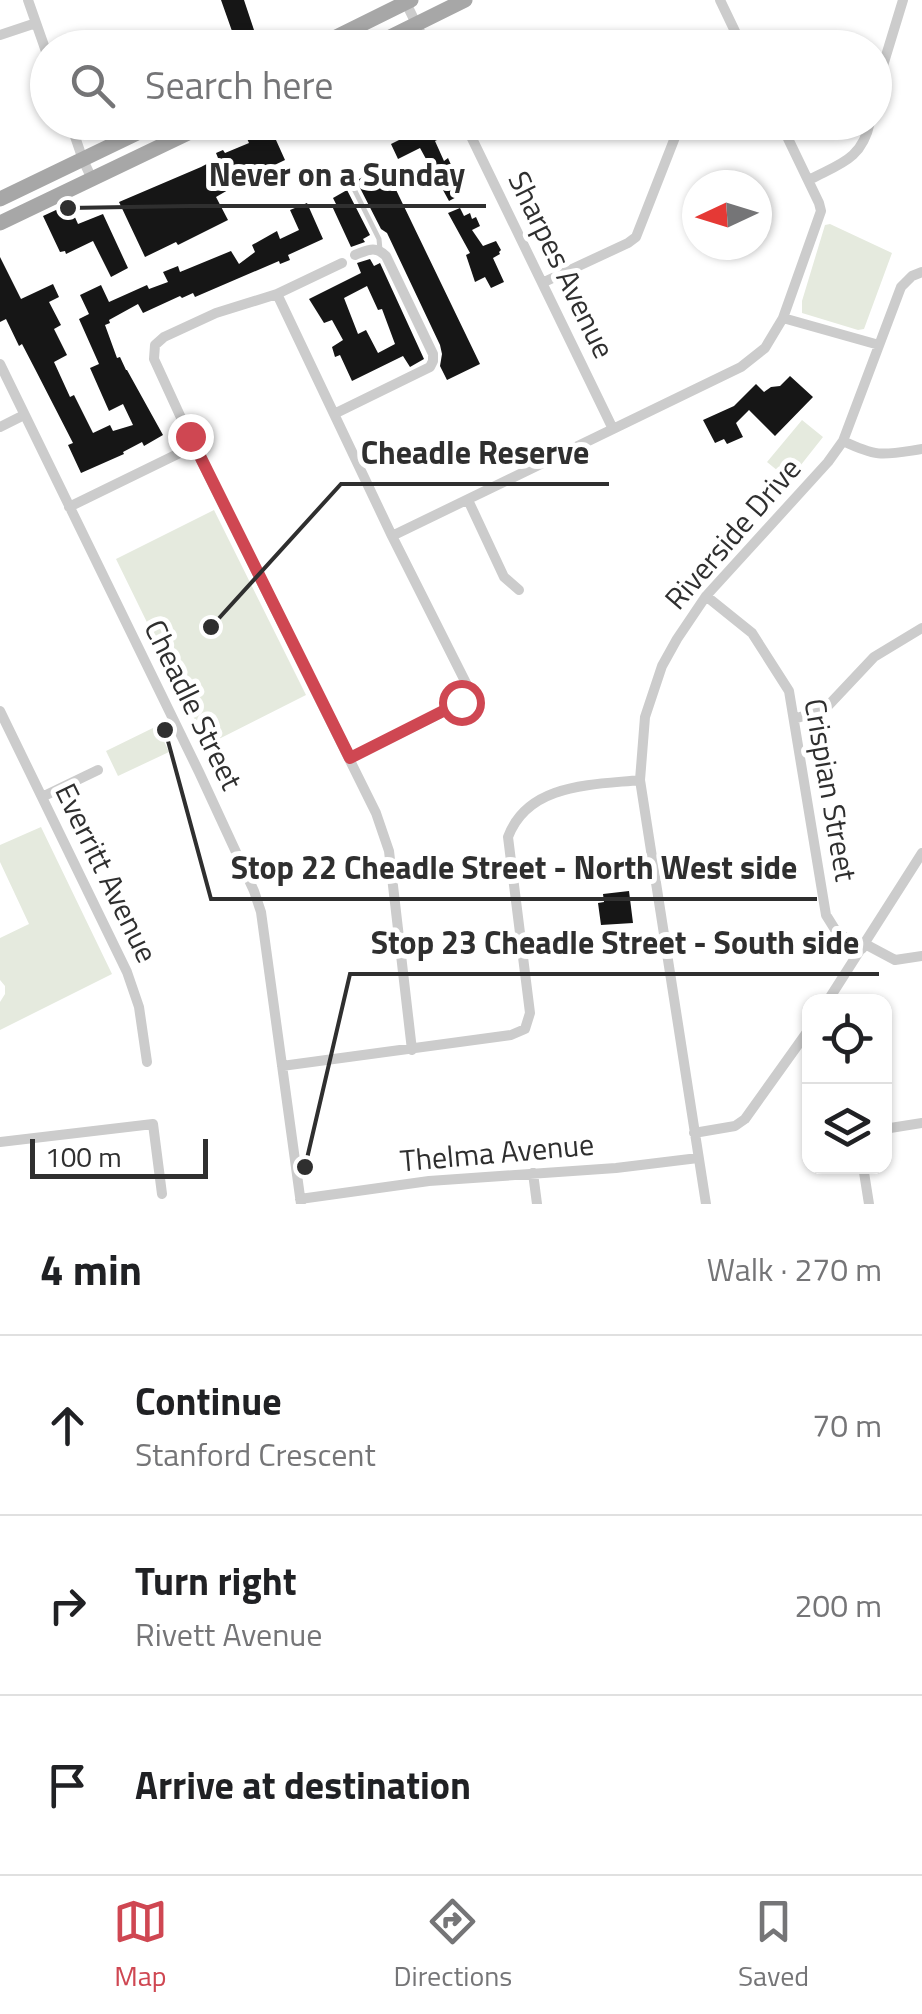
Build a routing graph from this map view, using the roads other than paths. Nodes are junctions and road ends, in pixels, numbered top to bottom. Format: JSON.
{"nodes":[{"id":1,"x":28,"y":0,"type":"edge"},
{"id":2,"x":465,"y":0,"type":"edge"},
{"id":3,"x":720,"y":0,"type":"edge"},
{"id":4,"x":902,"y":0,"type":"edge"},
{"id":5,"x":409,"y":1,"type":"edge"},
{"id":6,"x":36,"y":23,"type":"junction"},
{"id":7,"x":416,"y":24,"type":"junction"},
{"id":8,"x":38,"y":30,"type":"edge"},
{"id":9,"x":350,"y":30,"type":"edge"},
{"id":10,"x":404,"y":30,"type":"edge"},
{"id":11,"x":419,"y":30,"type":"edge"},
{"id":12,"x":734,"y":30,"type":"edge"},
{"id":13,"x":892,"y":34,"type":"edge"},
{"id":14,"x":0,"y":35,"type":"edge"},
{"id":15,"x":76,"y":140,"type":"edge"},
{"id":16,"x":123,"y":140,"type":"edge"},
{"id":17,"x":173,"y":140,"type":"edge"},
{"id":18,"x":473,"y":140,"type":"edge"},
{"id":19,"x":674,"y":140,"type":"edge"},
{"id":20,"x":789,"y":140,"type":"edge"},
{"id":21,"x":864,"y":140,"type":"edge"},
{"id":22,"x":82,"y":160,"type":"junction"},
{"id":23,"x":92,"y":179,"type":"junction"},
{"id":24,"x":809,"y":180,"type":"junction"},
{"id":25,"x":353,"y":188,"type":"dead end"},
{"id":26,"x":0,"y":198,"type":"edge"},
{"id":27,"x":0,"y":223,"type":"edge"},
{"id":28,"x":380,"y":250,"type":"junction"},
{"id":29,"x":356,"y":256,"type":"dead end"},
{"id":30,"x":342,"y":263,"type":"dead end"},
{"id":31,"x":922,"y":272,"type":"edge"},
{"id":32,"x":542,"y":283,"type":"junction"},
{"id":33,"x":277,"y":294,"type":"junction"},
{"id":34,"x":783,"y":318,"type":"junction"},
{"id":35,"x":879,"y":344,"type":"junction"},
{"id":36,"x":0,"y":364,"type":"edge"},
{"id":37,"x":334,"y":414,"type":"junction"},
{"id":38,"x":24,"y":415,"type":"junction"},
{"id":39,"x":0,"y":427,"type":"edge"},
{"id":40,"x":613,"y":429,"type":"junction"},
{"id":41,"x":842,"y":441,"type":"junction"},
{"id":42,"x":194,"y":446,"type":"junction"},
{"id":43,"x":922,"y":449,"type":"edge"},
{"id":44,"x":468,"y":500,"type":"junction"},
{"id":45,"x":69,"y":507,"type":"junction"},
{"id":46,"x":392,"y":536,"type":"junction"},
{"id":47,"x":519,"y":590,"type":"dead end"},
{"id":48,"x":706,"y":596,"type":"junction"},
{"id":49,"x":922,"y":628,"type":"edge"},
{"id":50,"x":0,"y":711,"type":"edge"},
{"id":51,"x":794,"y":719,"type":"junction"},
{"id":52,"x":350,"y":758,"type":"junction"},
{"id":53,"x":98,"y":770,"type":"dead end"},
{"id":54,"x":640,"y":780,"type":"junction"},
{"id":55,"x":42,"y":797,"type":"junction"},
{"id":56,"x":922,"y":853,"type":"edge"},
{"id":57,"x":863,"y":946,"type":"junction"},
{"id":58,"x":922,"y":956,"type":"edge"},
{"id":59,"x":832,"y":994,"type":"edge"},
{"id":60,"x":802,"y":1039,"type":"edge"},
{"id":61,"x":412,"y":1050,"type":"junction"},
{"id":62,"x":147,"y":1062,"type":"dead end"},
{"id":63,"x":282,"y":1066,"type":"junction"},
{"id":64,"x":922,"y":1123,"type":"edge"},
{"id":65,"x":892,"y":1128,"type":"edge"},
{"id":66,"x":694,"y":1134,"type":"junction"},
{"id":67,"x":0,"y":1142,"type":"edge"},
{"id":68,"x":698,"y":1158,"type":"junction"},
{"id":69,"x":533,"y":1173,"type":"junction"},
{"id":70,"x":864,"y":1174,"type":"edge"},
{"id":71,"x":162,"y":1194,"type":"dead end"},
{"id":72,"x":300,"y":1202,"type":"edge"},
{"id":73,"x":536,"y":1204,"type":"edge"},
{"id":74,"x":706,"y":1204,"type":"edge"},
{"id":75,"x":868,"y":1204,"type":"edge"}],
"edges":[{"from":1,"to":6,"type":"street"},
{"from":2,"to":7,"type":"main road"},
{"from":3,"to":12,"type":"street"},
{"from":4,"to":13,"type":"street"},
{"from":5,"to":7,"type":"street"},
{"from":5,"to":9,"type":"main road"},
{"from":6,"to":8,"type":"street"},
{"from":6,"to":14,"type":"street"},
{"from":7,"to":10,"type":"main road"},
{"from":7,"to":11,"type":"street"},
{"from":15,"to":22,"type":"street"},
{"from":16,"to":22,"type":"main road"},
{"from":17,"to":23,"type":"main road"},
{"from":18,"to":32,"type":"street","name":"Sharpes Avenue"},
{"from":19,"to":32,"type":"street"},
{"from":20,"to":24,"type":"street"},
{"from":21,"to":24,"type":"street"},
{"from":22,"to":23,"type":"street"},
{"from":22,"to":26,"type":"main road"},
{"from":23,"to":27,"type":"main road"},
{"from":24,"to":34,"type":"street"},
{"from":25,"to":28,"type":"lane"},
{"from":28,"to":29,"type":"street"},
{"from":28,"to":37,"type":"street"},
{"from":30,"to":33,"type":"street"},
{"from":31,"to":35,"type":"street","name":"Riverside Drive"},
{"from":32,"to":40,"type":"street","name":"Sharpes Avenue"},
{"from":33,"to":37,"type":"street"},
{"from":33,"to":42,"type":"street"},
{"from":34,"to":35,"type":"street"},
{"from":34,"to":40,"type":"street"},
{"from":35,"to":41,"type":"street","name":"Riverside Drive"},
{"from":36,"to":38,"type":"street","name":"Cheadle Street"},
{"from":37,"to":46,"type":"street"},
{"from":38,"to":39,"type":"street"},
{"from":38,"to":45,"type":"street","name":"Cheadle Street"},
{"from":40,"to":44,"type":"street"},
{"from":41,"to":43,"type":"street"},
{"from":41,"to":48,"type":"street","name":"Riverside Drive"},
{"from":42,"to":45,"type":"street"},
{"from":42,"to":52,"type":"street"},
{"from":44,"to":46,"type":"street"},
{"from":44,"to":47,"type":"street"},
{"from":45,"to":63,"type":"street","name":"Cheadle Street"},
{"from":46,"to":52,"type":"street"},
{"from":48,"to":51,"type":"street","name":"Crispian Street"},
{"from":48,"to":54,"type":"street","name":"Riverside Drive"},
{"from":49,"to":51,"type":"street"},
{"from":50,"to":55,"type":"street","name":"Everritt Avenue"},
{"from":51,"to":57,"type":"street","name":"Crispian Street"},
{"from":52,"to":61,"type":"street"},
{"from":53,"to":55,"type":"street"},
{"from":54,"to":61,"type":"street"},
{"from":54,"to":66,"type":"street","name":"Riverside Drive"},
{"from":55,"to":62,"type":"street","name":"Everritt Avenue"},
{"from":56,"to":57,"type":"street"},
{"from":57,"to":58,"type":"street"},
{"from":57,"to":59,"type":"street"},
{"from":60,"to":66,"type":"street"},
{"from":61,"to":63,"type":"street"},
{"from":63,"to":72,"type":"street","name":"Cheadle Street"},
{"from":64,"to":65,"type":"street"},
{"from":66,"to":68,"type":"street","name":"Riverside Drive"},
{"from":67,"to":71,"type":"street"},
{"from":68,"to":69,"type":"street","name":"Thelma Avenue"},
{"from":68,"to":74,"type":"street","name":"Riverside Drive"},
{"from":69,"to":72,"type":"street","name":"Thelma Avenue"},
{"from":69,"to":73,"type":"street"},
{"from":70,"to":75,"type":"street"}]}
